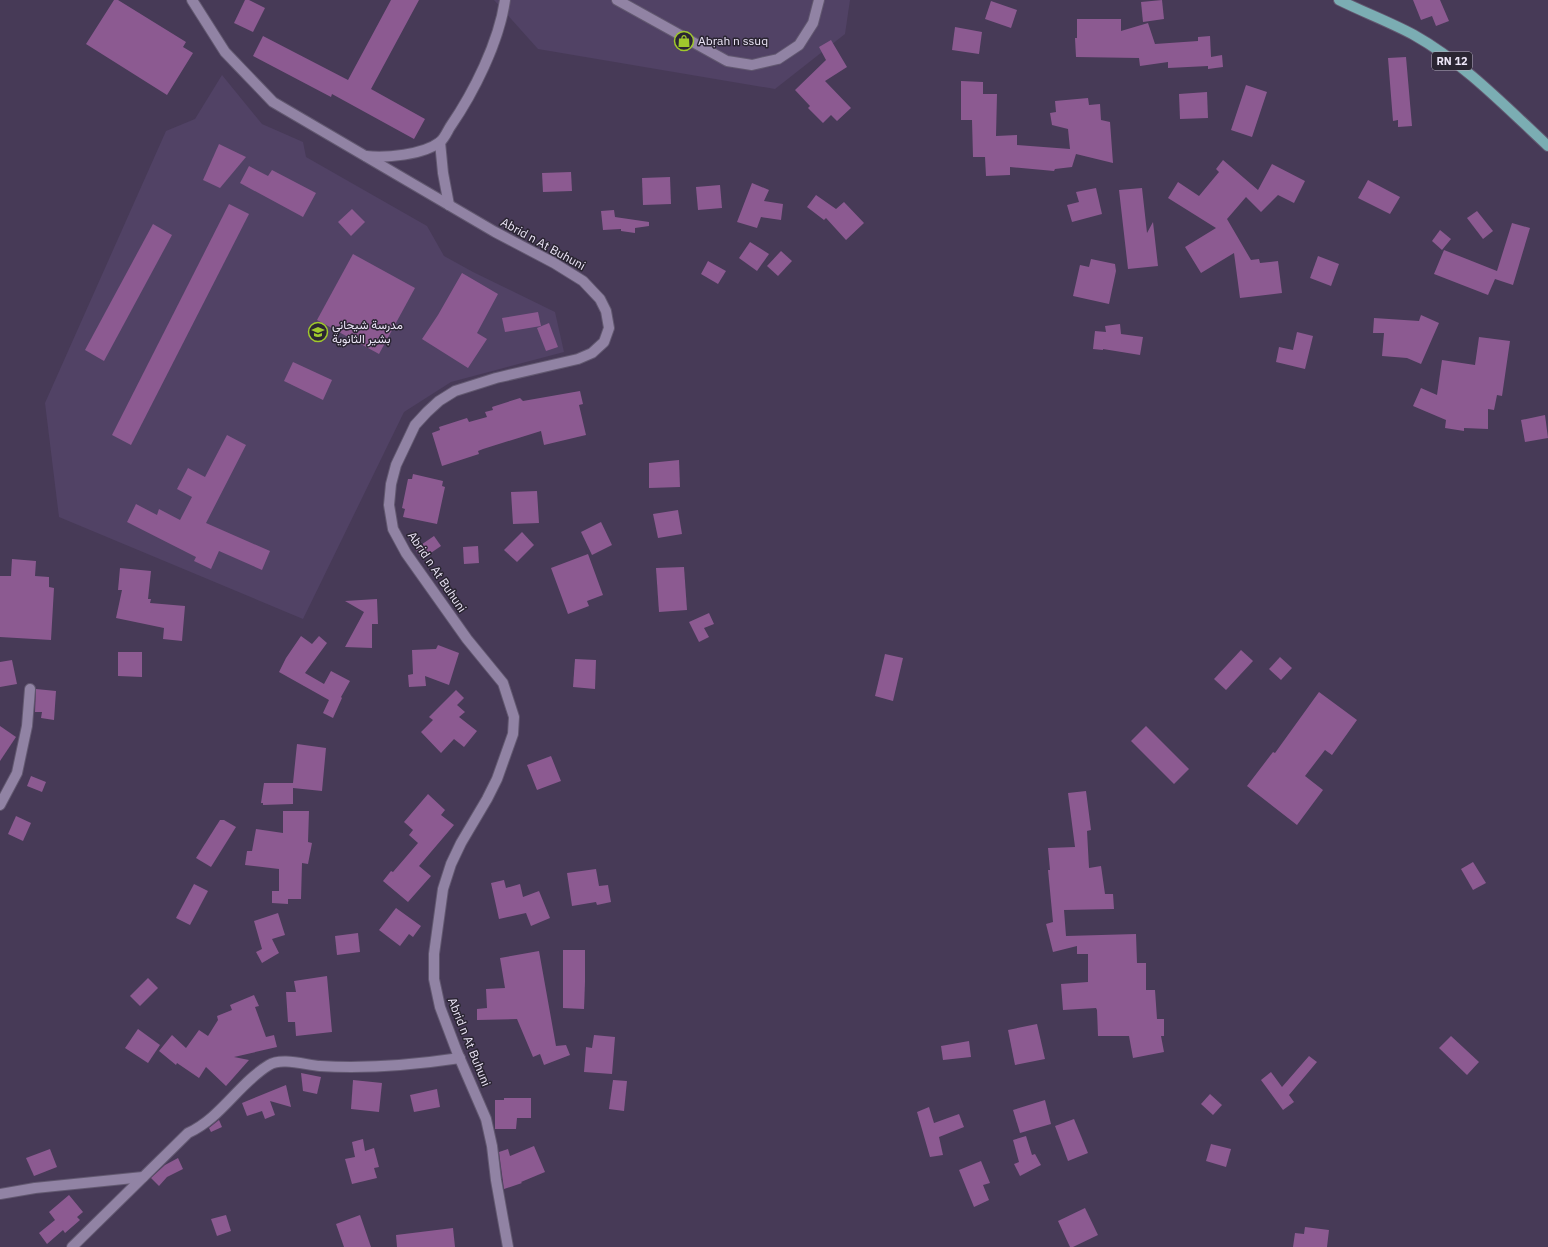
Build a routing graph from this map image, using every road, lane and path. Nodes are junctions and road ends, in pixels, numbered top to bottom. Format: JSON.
{"nodes":[{"id":1,"x":192,"y":0,"type":"edge"},
{"id":2,"x":505,"y":0,"type":"edge"},
{"id":3,"x":616,"y":0,"type":"edge"},
{"id":4,"x":818,"y":0,"type":"edge"},
{"id":5,"x":1339,"y":0,"type":"edge"},
{"id":6,"x":440,"y":142,"type":"junction"},
{"id":7,"x":1548,"y":146,"type":"edge"},
{"id":8,"x":363,"y":156,"type":"junction"},
{"id":9,"x":449,"y":204,"type":"junction"},
{"id":10,"x":30,"y":689,"type":"dead end"},
{"id":11,"x":0,"y":805,"type":"edge"},
{"id":12,"x":460,"y":1058,"type":"junction"},
{"id":13,"x":143,"y":1177,"type":"junction"},
{"id":14,"x":0,"y":1194,"type":"edge"},
{"id":15,"x":72,"y":1247,"type":"edge"},
{"id":16,"x":508,"y":1247,"type":"edge"}],
"edges":[{"from":1,"to":8,"type":"street","name":"Abrid n At Buhuni"},
{"from":2,"to":6,"type":"street"},
{"from":3,"to":4,"type":"street"},
{"from":5,"to":7,"type":"main road","number":"RN 12"},
{"from":6,"to":8,"type":"street"},
{"from":6,"to":9,"type":"street"},
{"from":8,"to":9,"type":"street","name":"Abrid n At Buhuni"},
{"from":9,"to":12,"type":"street","name":"Abrid n At Buhuni"},
{"from":10,"to":11,"type":"street"},
{"from":12,"to":13,"type":"street"},
{"from":12,"to":16,"type":"street","name":"Abrid n At Buhuni"},
{"from":13,"to":14,"type":"street"},
{"from":13,"to":15,"type":"street"}]}
